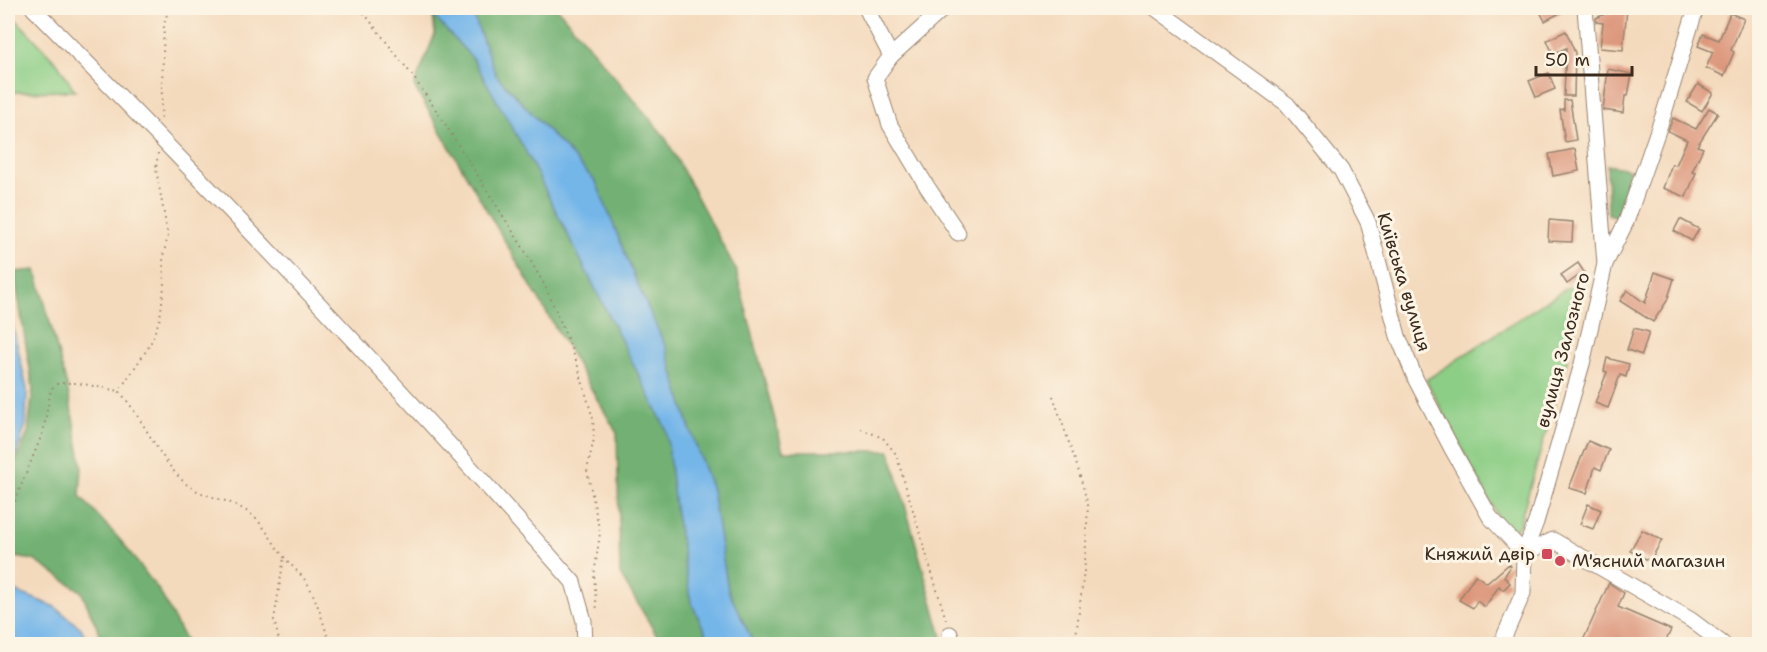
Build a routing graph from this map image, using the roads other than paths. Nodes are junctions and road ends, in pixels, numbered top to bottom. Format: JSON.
{"nodes":[{"id":1,"x":33,"y":8,"type":"edge"},
{"id":2,"x":866,"y":8,"type":"edge"},
{"id":3,"x":944,"y":8,"type":"edge"},
{"id":4,"x":1155,"y":8,"type":"edge"},
{"id":5,"x":1585,"y":8,"type":"edge"},
{"id":6,"x":1696,"y":8,"type":"edge"},
{"id":7,"x":891,"y":56,"type":"junction"},
{"id":8,"x":958,"y":233,"type":"dead end"},
{"id":9,"x":1605,"y":264,"type":"junction"},
{"id":10,"x":1524,"y":553,"type":"junction"},
{"id":11,"x":585,"y":645,"type":"edge"},
{"id":12,"x":1501,"y":645,"type":"edge"},
{"id":13,"x":1723,"y":645,"type":"edge"}],
"edges":[{"from":1,"to":11,"type":"street"},
{"from":2,"to":7,"type":"street"},
{"from":3,"to":7,"type":"street"},
{"from":4,"to":10,"type":"street","name":"Київська вулиця"},
{"from":5,"to":9,"type":"street","name":"вулиця Залозного"},
{"from":6,"to":9,"type":"street"},
{"from":7,"to":8,"type":"street"},
{"from":9,"to":10,"type":"street","name":"вулиця Залозного"},
{"from":10,"to":12,"type":"street","name":"вулиця Залозного"},
{"from":10,"to":13,"type":"street"}]}
